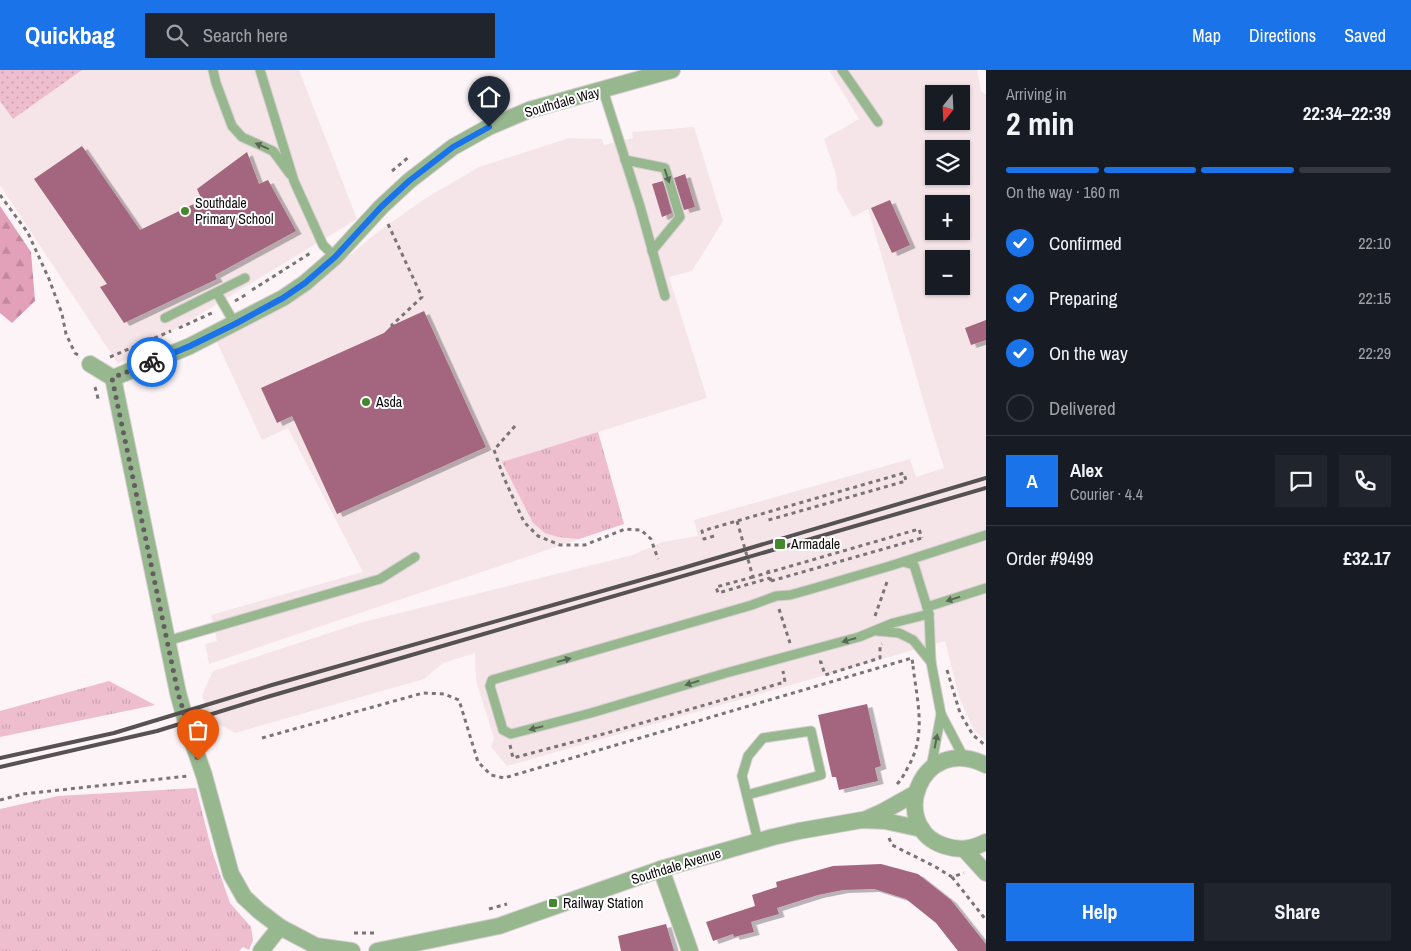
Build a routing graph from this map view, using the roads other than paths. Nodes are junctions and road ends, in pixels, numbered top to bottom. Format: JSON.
{"nodes":[{"id":1,"x":213,"y":70,"type":"edge"},
{"id":2,"x":260,"y":70,"type":"edge"},
{"id":3,"x":672,"y":70,"type":"edge"},
{"id":4,"x":842,"y":70,"type":"edge"},
{"id":5,"x":603,"y":90,"type":"junction"},
{"id":6,"x":878,"y":122,"type":"dead end"},
{"id":7,"x":625,"y":160,"type":"junction"},
{"id":8,"x":294,"y":181,"type":"junction"},
{"id":9,"x":652,"y":251,"type":"junction"},
{"id":10,"x":335,"y":257,"type":"junction"},
{"id":11,"x":245,"y":278,"type":"dead end"},
{"id":12,"x":217,"y":293,"type":"junction"},
{"id":13,"x":665,"y":296,"type":"dead end"},
{"id":14,"x":165,"y":318,"type":"dead end"},
{"id":15,"x":235,"y":324,"type":"junction"},
{"id":16,"x":90,"y":364,"type":"road end"},
{"id":17,"x":112,"y":378,"type":"junction"},
{"id":18,"x":986,"y":534,"type":"edge"},
{"id":19,"x":415,"y":557,"type":"dead end"},
{"id":20,"x":904,"y":562,"type":"junction"},
{"id":21,"x":986,"y":588,"type":"edge"},
{"id":22,"x":928,"y":611,"type":"junction"},
{"id":23,"x":875,"y":631,"type":"junction"},
{"id":24,"x":167,"y":641,"type":"junction"},
{"id":25,"x":931,"y":662,"type":"junction"},
{"id":26,"x":941,"y":714,"type":"junction"},
{"id":27,"x":964,"y":758,"type":"junction"},
{"id":28,"x":986,"y":765,"type":"edge"},
{"id":29,"x":931,"y":768,"type":"junction"},
{"id":30,"x":916,"y":793,"type":"junction"},
{"id":31,"x":747,"y":795,"type":"junction"},
{"id":32,"x":862,"y":820,"type":"junction"},
{"id":33,"x":922,"y":829,"type":"junction"},
{"id":34,"x":758,"y":841,"type":"junction"},
{"id":35,"x":986,"y":842,"type":"edge"},
{"id":36,"x":965,"y":850,"type":"junction"},
{"id":37,"x":661,"y":869,"type":"junction"},
{"id":38,"x":984,"y":871,"type":"edge"},
{"id":39,"x":280,"y":927,"type":"junction"},
{"id":40,"x":403,"y":948,"type":"edge"},
{"id":41,"x":261,"y":951,"type":"edge"},
{"id":42,"x":352,"y":951,"type":"edge"},
{"id":43,"x":376,"y":951,"type":"edge"},
{"id":44,"x":690,"y":951,"type":"edge"}],
"edges":[{"from":8,"to":1,"type":"lane","one_way":true},
{"from":2,"to":8,"type":"lane"},
{"from":3,"to":5,"type":"street","name":"Southdale Way"},
{"from":4,"to":6,"type":"lane"},
{"from":5,"to":7,"type":"lane"},
{"from":5,"to":10,"type":"street","name":"Southdale Way"},
{"from":7,"to":9,"type":"lane"},
{"from":7,"to":9,"type":"lane","one_way":true},
{"from":8,"to":10,"type":"lane"},
{"from":9,"to":13,"type":"lane"},
{"from":10,"to":15,"type":"street","name":"Southdale Way"},
{"from":11,"to":12,"type":"lane"},
{"from":12,"to":14,"type":"lane"},
{"from":12,"to":15,"type":"lane"},
{"from":15,"to":17,"type":"street","name":"Southdale Way"},
{"from":16,"to":17,"type":"street"},
{"from":17,"to":24,"type":"street"},
{"from":18,"to":20,"type":"lane"},
{"from":19,"to":24,"type":"lane"},
{"from":20,"to":22,"type":"lane"},
{"from":23,"to":20,"type":"lane","one_way":true},
{"from":21,"to":22,"type":"lane","one_way":true},
{"from":22,"to":23,"type":"lane"},
{"from":22,"to":25,"type":"lane"},
{"from":23,"to":25,"type":"lane"},
{"from":24,"to":39,"type":"street"},
{"from":25,"to":26,"type":"lane"},
{"from":26,"to":27,"type":"lane"},
{"from":29,"to":26,"type":"lane","one_way":true},
{"from":27,"to":28,"type":"street"},
{"from":27,"to":29,"type":"street"},
{"from":29,"to":30,"type":"street"},
{"from":30,"to":32,"type":"street","name":"Southdale Avenue"},
{"from":30,"to":33,"type":"street"},
{"from":31,"to":31,"type":"lane"},
{"from":31,"to":34,"type":"lane"},
{"from":32,"to":33,"type":"street","name":"Southdale Avenue"},
{"from":32,"to":34,"type":"street","name":"Southdale Avenue"},
{"from":33,"to":36,"type":"street"},
{"from":34,"to":37,"type":"street","name":"Southdale Avenue"},
{"from":35,"to":36,"type":"street"},
{"from":36,"to":38,"type":"street"},
{"from":37,"to":40,"type":"street","name":"Southdale Avenue"},
{"from":37,"to":44,"type":"street"},
{"from":39,"to":41,"type":"street"},
{"from":39,"to":42,"type":"street"},
{"from":40,"to":43,"type":"street","name":"Southdale Avenue"}]}
